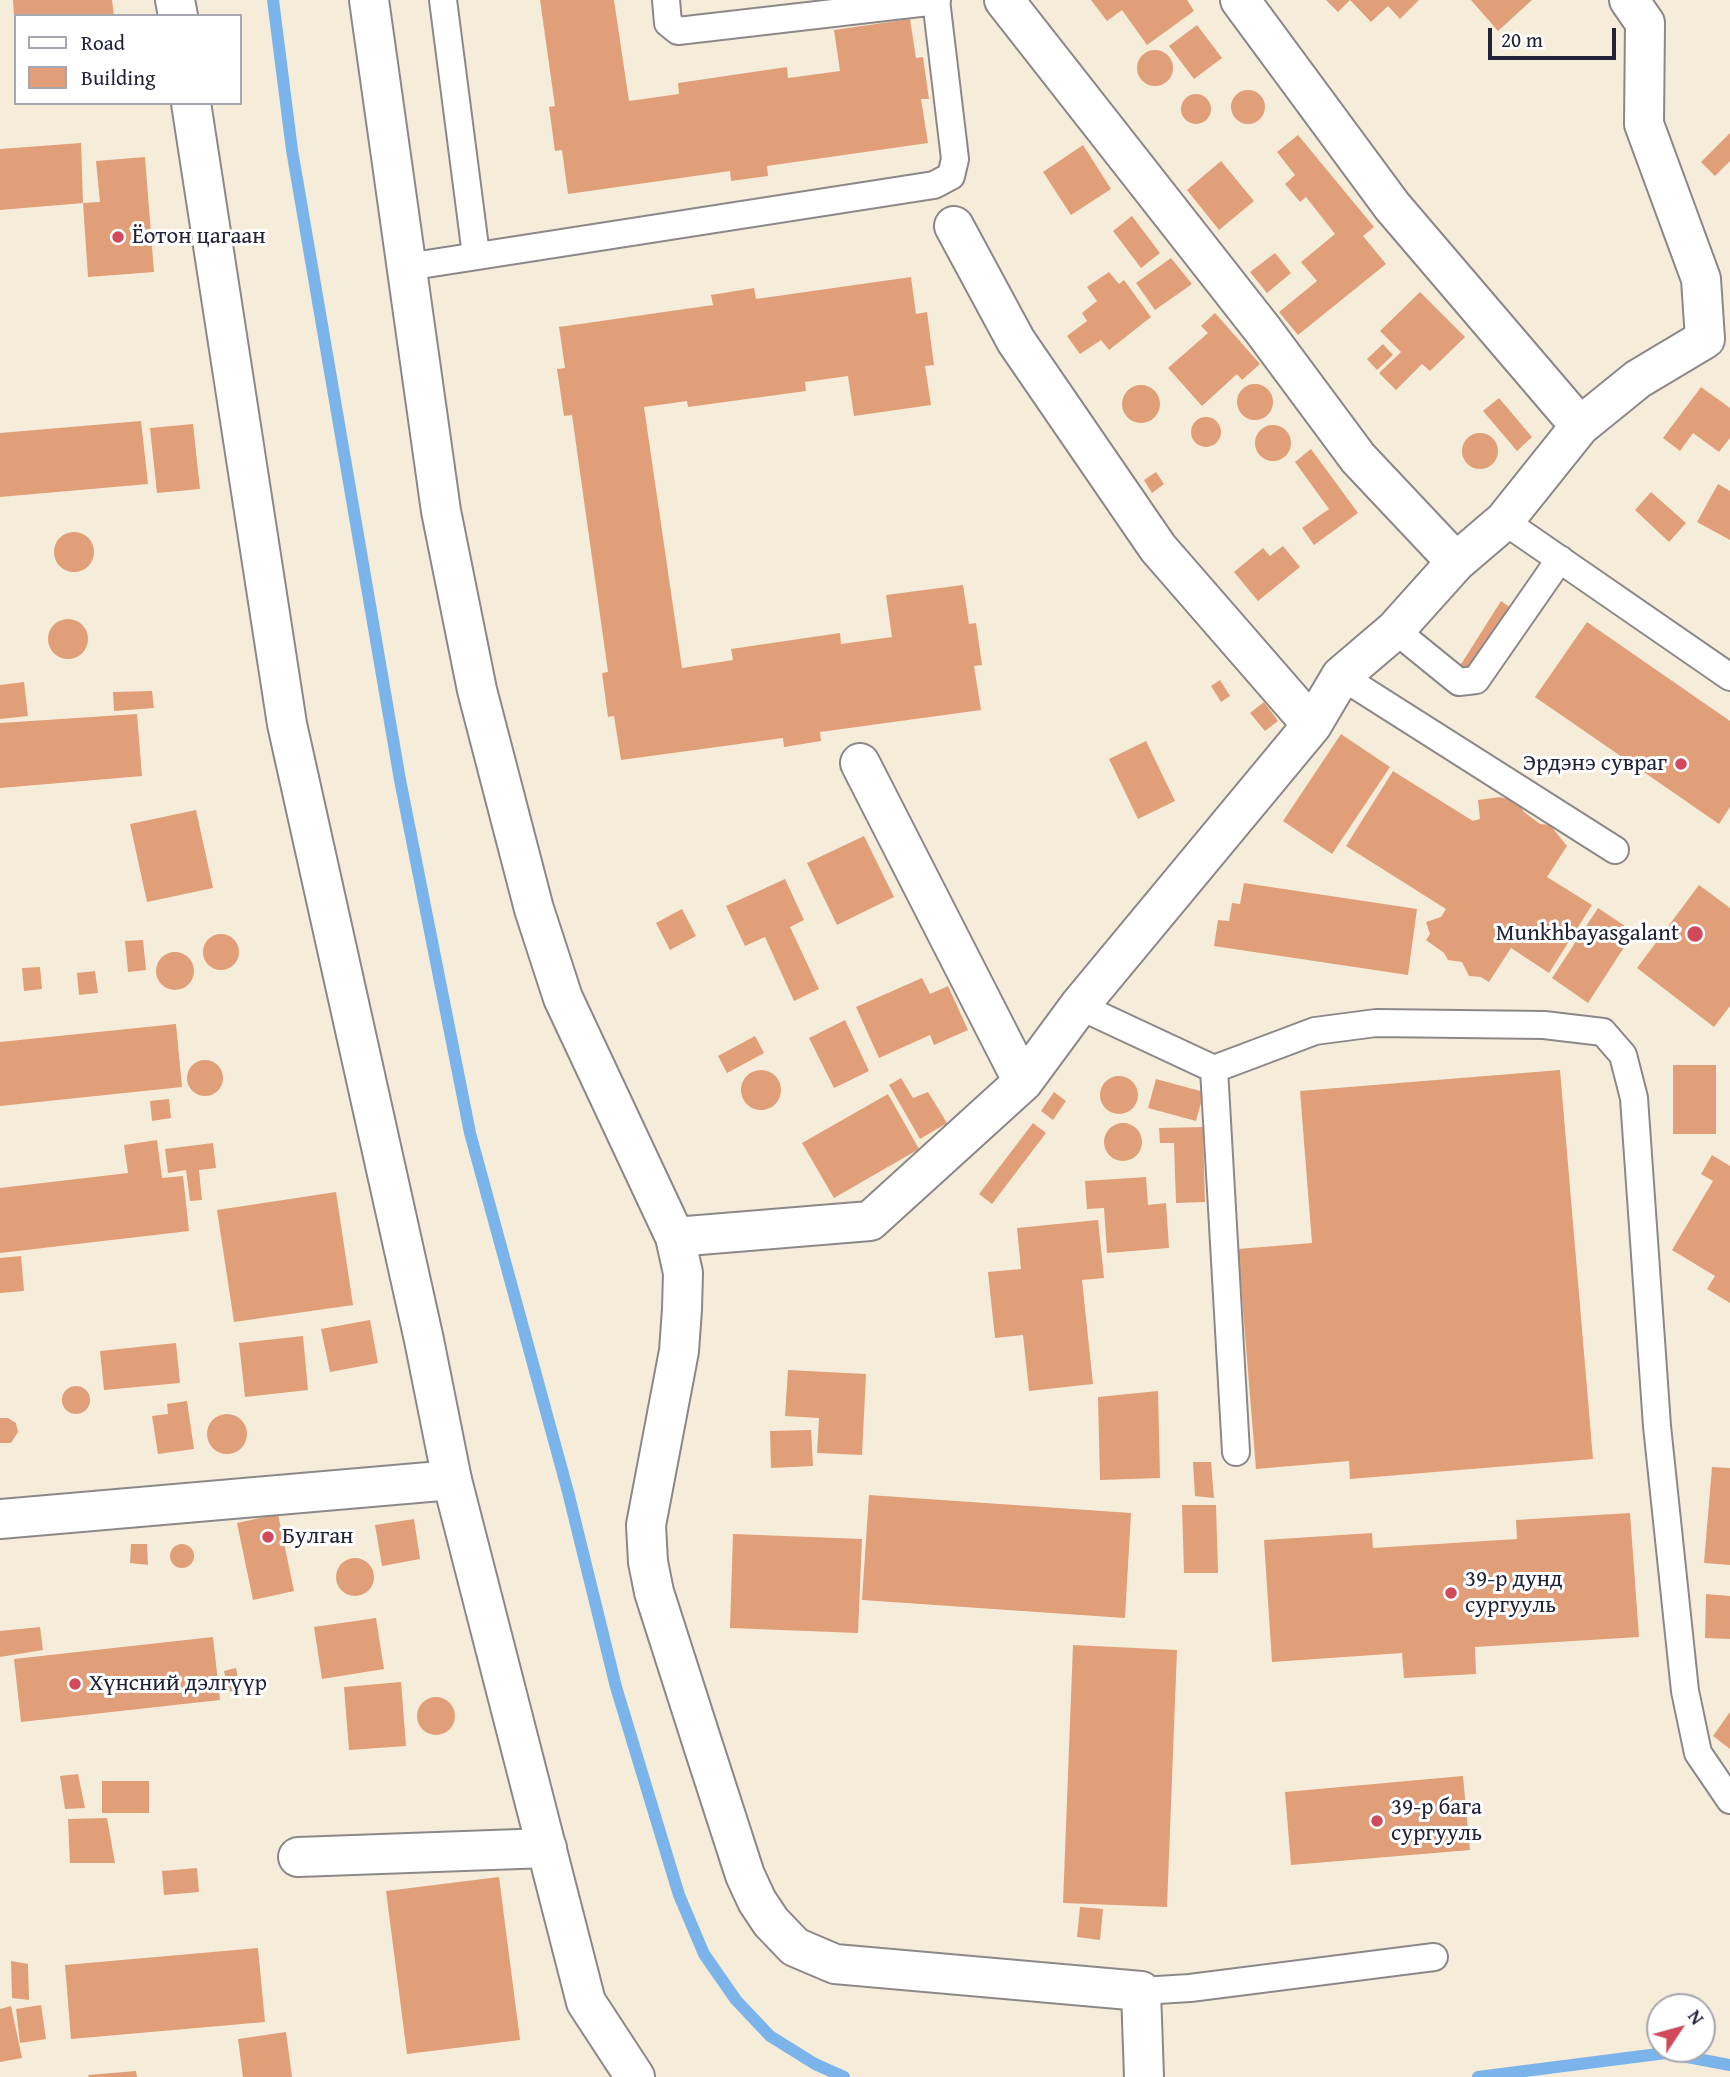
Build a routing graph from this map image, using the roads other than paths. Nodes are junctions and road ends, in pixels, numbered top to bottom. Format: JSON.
{"nodes":[{"id":1,"x":369,"y":0,"type":"edge"},
{"id":2,"x":443,"y":0,"type":"edge"},
{"id":3,"x":666,"y":0,"type":"edge"},
{"id":4,"x":1004,"y":0,"type":"edge"},
{"id":5,"x":1240,"y":0,"type":"edge"},
{"id":6,"x":937,"y":1,"type":"edge"},
{"id":7,"x":1647,"y":8,"type":"edge"},
{"id":8,"x":191,"y":105,"type":"edge"},
{"id":9,"x":954,"y":226,"type":"dead end"},
{"id":10,"x":476,"y":255,"type":"junction"},
{"id":11,"x":407,"y":267,"type":"junction"},
{"id":12,"x":1717,"y":343,"type":"edge"},
{"id":13,"x":1580,"y":426,"type":"junction"},
{"id":14,"x":1504,"y":521,"type":"junction"},
{"id":15,"x":1560,"y":559,"type":"junction"},
{"id":16,"x":1456,"y":562,"type":"junction"},
{"id":17,"x":1395,"y":630,"type":"junction"},
{"id":18,"x":1341,"y":676,"type":"junction"},
{"id":19,"x":1730,"y":677,"type":"edge"},
{"id":20,"x":1312,"y":725,"type":"junction"},
{"id":21,"x":860,"y":763,"type":"dead end"},
{"id":22,"x":1615,"y":850,"type":"dead end"},
{"id":23,"x":1079,"y":1006,"type":"junction"},
{"id":24,"x":1214,"y":1069,"type":"junction"},
{"id":25,"x":1023,"y":1082,"type":"junction"},
{"id":26,"x":675,"y":1237,"type":"junction"},
{"id":27,"x":1236,"y":1452,"type":"dead end"},
{"id":28,"x":452,"y":1480,"type":"junction"},
{"id":29,"x":0,"y":1518,"type":"edge"},
{"id":30,"x":1730,"y":1800,"type":"edge"},
{"id":31,"x":547,"y":1849,"type":"junction"},
{"id":32,"x":298,"y":1857,"type":"dead end"},
{"id":33,"x":1434,"y":1957,"type":"dead end"},
{"id":34,"x":1141,"y":1991,"type":"junction"},
{"id":35,"x":1143,"y":2061,"type":"edge"},
{"id":36,"x":635,"y":2077,"type":"edge"}],
"edges":[{"from":1,"to":11,"type":"street"},
{"from":2,"to":10,"type":"lane"},
{"from":3,"to":6,"type":"lane"},
{"from":4,"to":16,"type":"street"},
{"from":5,"to":13,"type":"street"},
{"from":6,"to":10,"type":"lane"},
{"from":7,"to":12,"type":"street"},
{"from":8,"to":28,"type":"street"},
{"from":9,"to":20,"type":"street"},
{"from":10,"to":11,"type":"lane"},
{"from":11,"to":26,"type":"street"},
{"from":12,"to":13,"type":"street"},
{"from":13,"to":14,"type":"street"},
{"from":14,"to":15,"type":"lane"},
{"from":14,"to":16,"type":"street"},
{"from":15,"to":17,"type":"lane"},
{"from":15,"to":19,"type":"lane"},
{"from":16,"to":17,"type":"street"},
{"from":17,"to":18,"type":"street"},
{"from":18,"to":20,"type":"street"},
{"from":18,"to":22,"type":"lane"},
{"from":20,"to":23,"type":"street"},
{"from":21,"to":25,"type":"street"},
{"from":23,"to":24,"type":"lane"},
{"from":23,"to":25,"type":"street"},
{"from":24,"to":27,"type":"lane"},
{"from":24,"to":30,"type":"lane"},
{"from":25,"to":26,"type":"street"},
{"from":26,"to":34,"type":"street"},
{"from":28,"to":29,"type":"street"},
{"from":28,"to":31,"type":"street"},
{"from":31,"to":32,"type":"street"},
{"from":31,"to":36,"type":"street"},
{"from":33,"to":34,"type":"lane"},
{"from":34,"to":35,"type":"street"}]}
